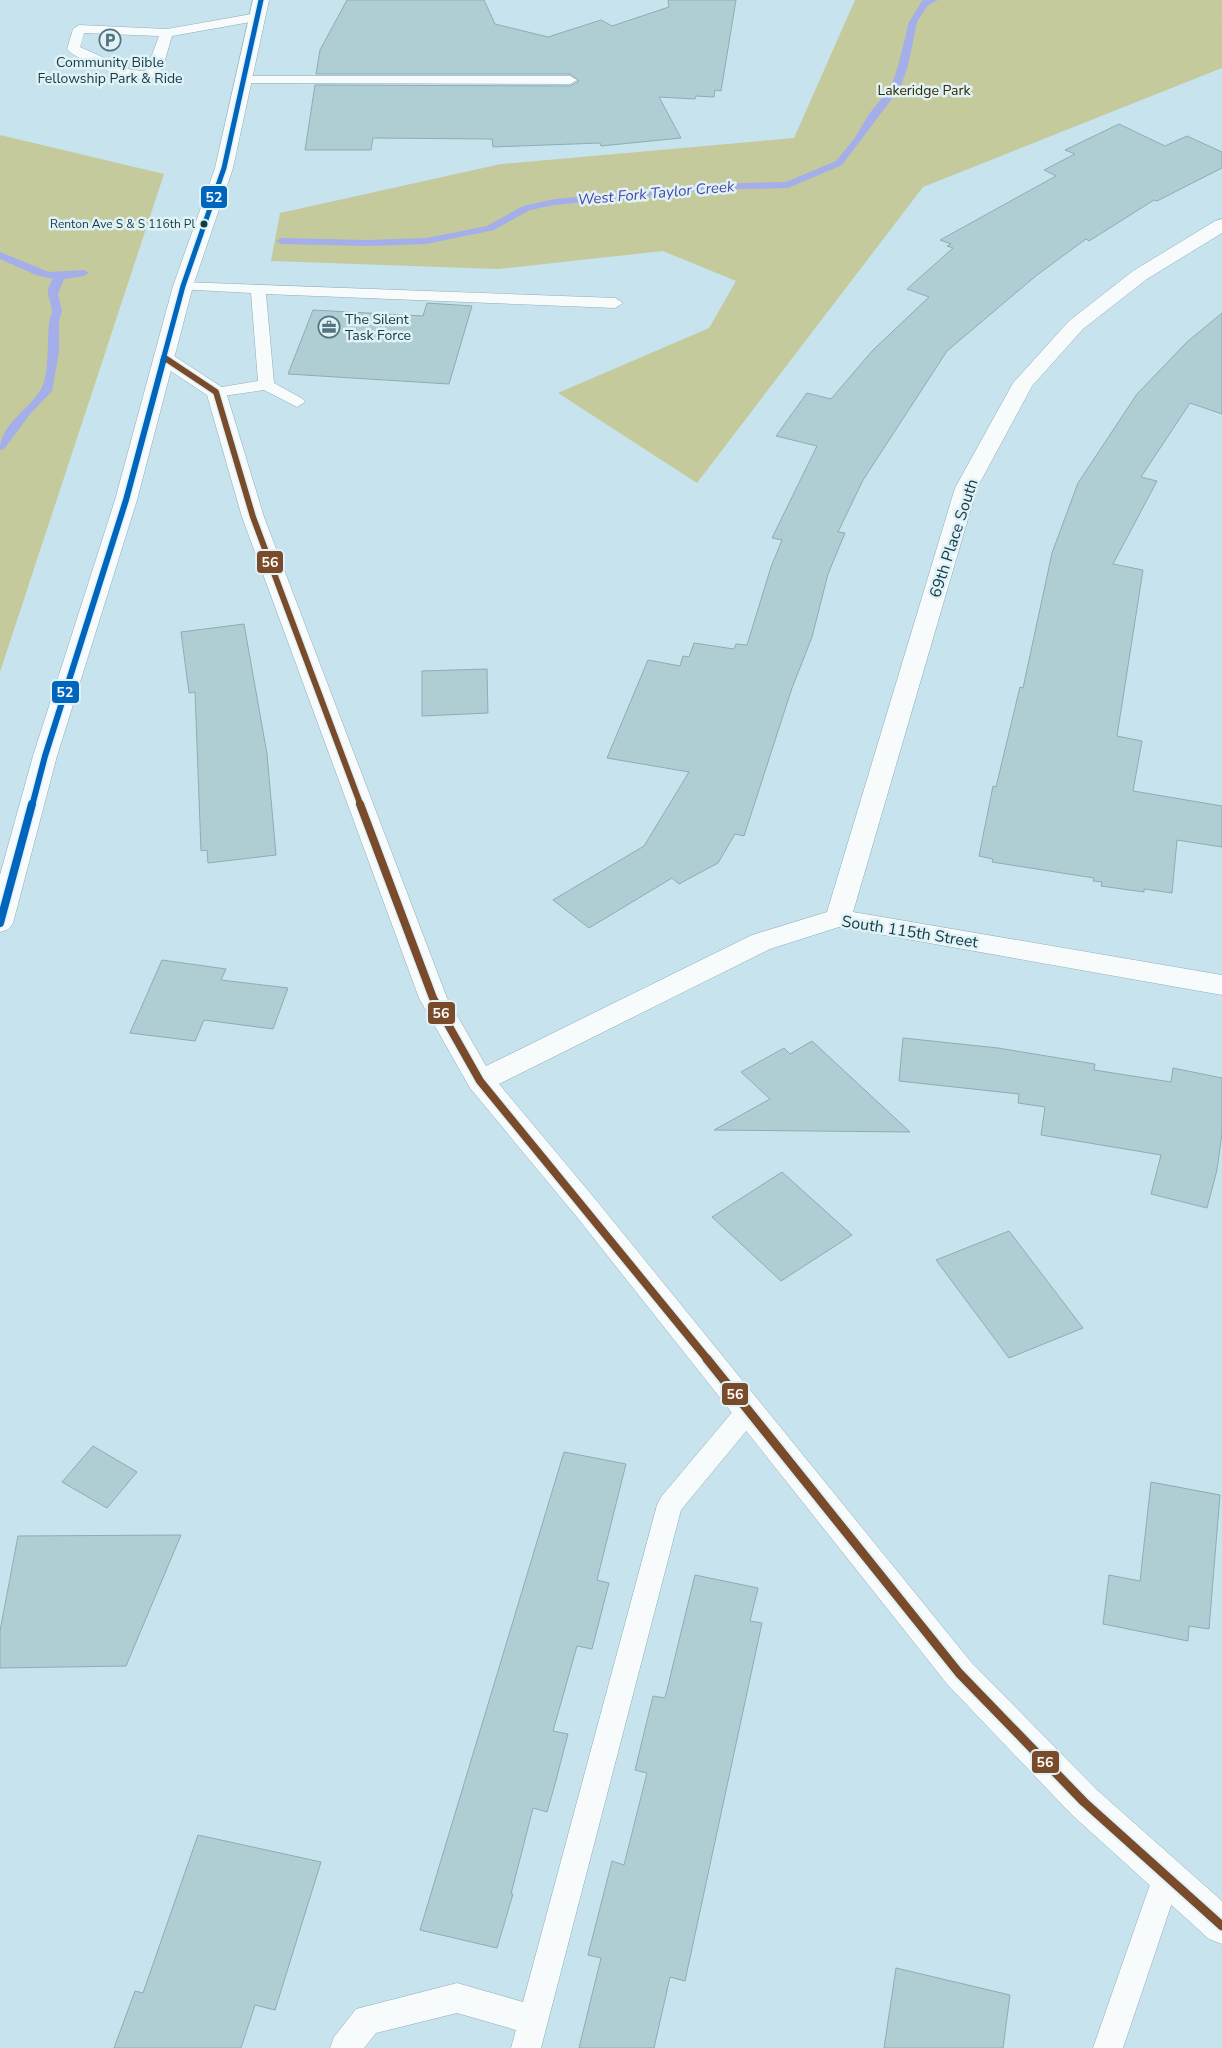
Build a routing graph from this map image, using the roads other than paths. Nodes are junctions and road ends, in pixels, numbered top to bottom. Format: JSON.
{"nodes":[{"id":1,"x":260,"y":9,"type":"edge"},
{"id":2,"x":167,"y":33,"type":"junction"},
{"id":3,"x":245,"y":80,"type":"junction"},
{"id":4,"x":570,"y":80,"type":"dead end"},
{"id":5,"x":1222,"y":225,"type":"edge"},
{"id":6,"x":183,"y":286,"type":"junction"},
{"id":7,"x":258,"y":289,"type":"junction"},
{"id":8,"x":616,"y":303,"type":"dead end"},
{"id":9,"x":164,"y":358,"type":"junction"},
{"id":10,"x":266,"y":385,"type":"junction"},
{"id":11,"x":216,"y":392,"type":"junction"},
{"id":12,"x":297,"y":402,"type":"dead end"},
{"id":13,"x":838,"y":918,"type":"junction"},
{"id":14,"x":0,"y":923,"type":"edge"},
{"id":15,"x":1222,"y":986,"type":"edge"},
{"id":16,"x":480,"y":1082,"type":"junction"},
{"id":17,"x":748,"y":1411,"type":"junction"},
{"id":18,"x":1167,"y":1876,"type":"junction"},
{"id":19,"x":1222,"y":1926,"type":"edge"},
{"id":20,"x":533,"y":2020,"type":"junction"},
{"id":21,"x":345,"y":2048,"type":"edge"},
{"id":22,"x":526,"y":2048,"type":"edge"},
{"id":23,"x":1108,"y":2048,"type":"edge"}],
"edges":[{"from":1,"to":2,"type":"lane"},
{"from":1,"to":3,"type":"street"},
{"from":2,"to":2,"type":"lane"},
{"from":3,"to":4,"type":"lane"},
{"from":3,"to":6,"type":"street"},
{"from":5,"to":13,"type":"street","name":"69th Place South"},
{"from":6,"to":7,"type":"lane"},
{"from":6,"to":9,"type":"street"},
{"from":7,"to":8,"type":"lane"},
{"from":7,"to":10,"type":"lane"},
{"from":9,"to":11,"type":"street"},
{"from":9,"to":14,"type":"street"},
{"from":10,"to":11,"type":"lane"},
{"from":10,"to":12,"type":"lane"},
{"from":11,"to":16,"type":"street"},
{"from":13,"to":15,"type":"street","name":"South 115th Street"},
{"from":13,"to":16,"type":"street","name":"South 115th Street"},
{"from":16,"to":17,"type":"street"},
{"from":17,"to":18,"type":"street"},
{"from":17,"to":20,"type":"lane"},
{"from":18,"to":19,"type":"street"},
{"from":18,"to":23,"type":"lane"},
{"from":20,"to":21,"type":"lane"},
{"from":20,"to":22,"type":"lane"}]}
